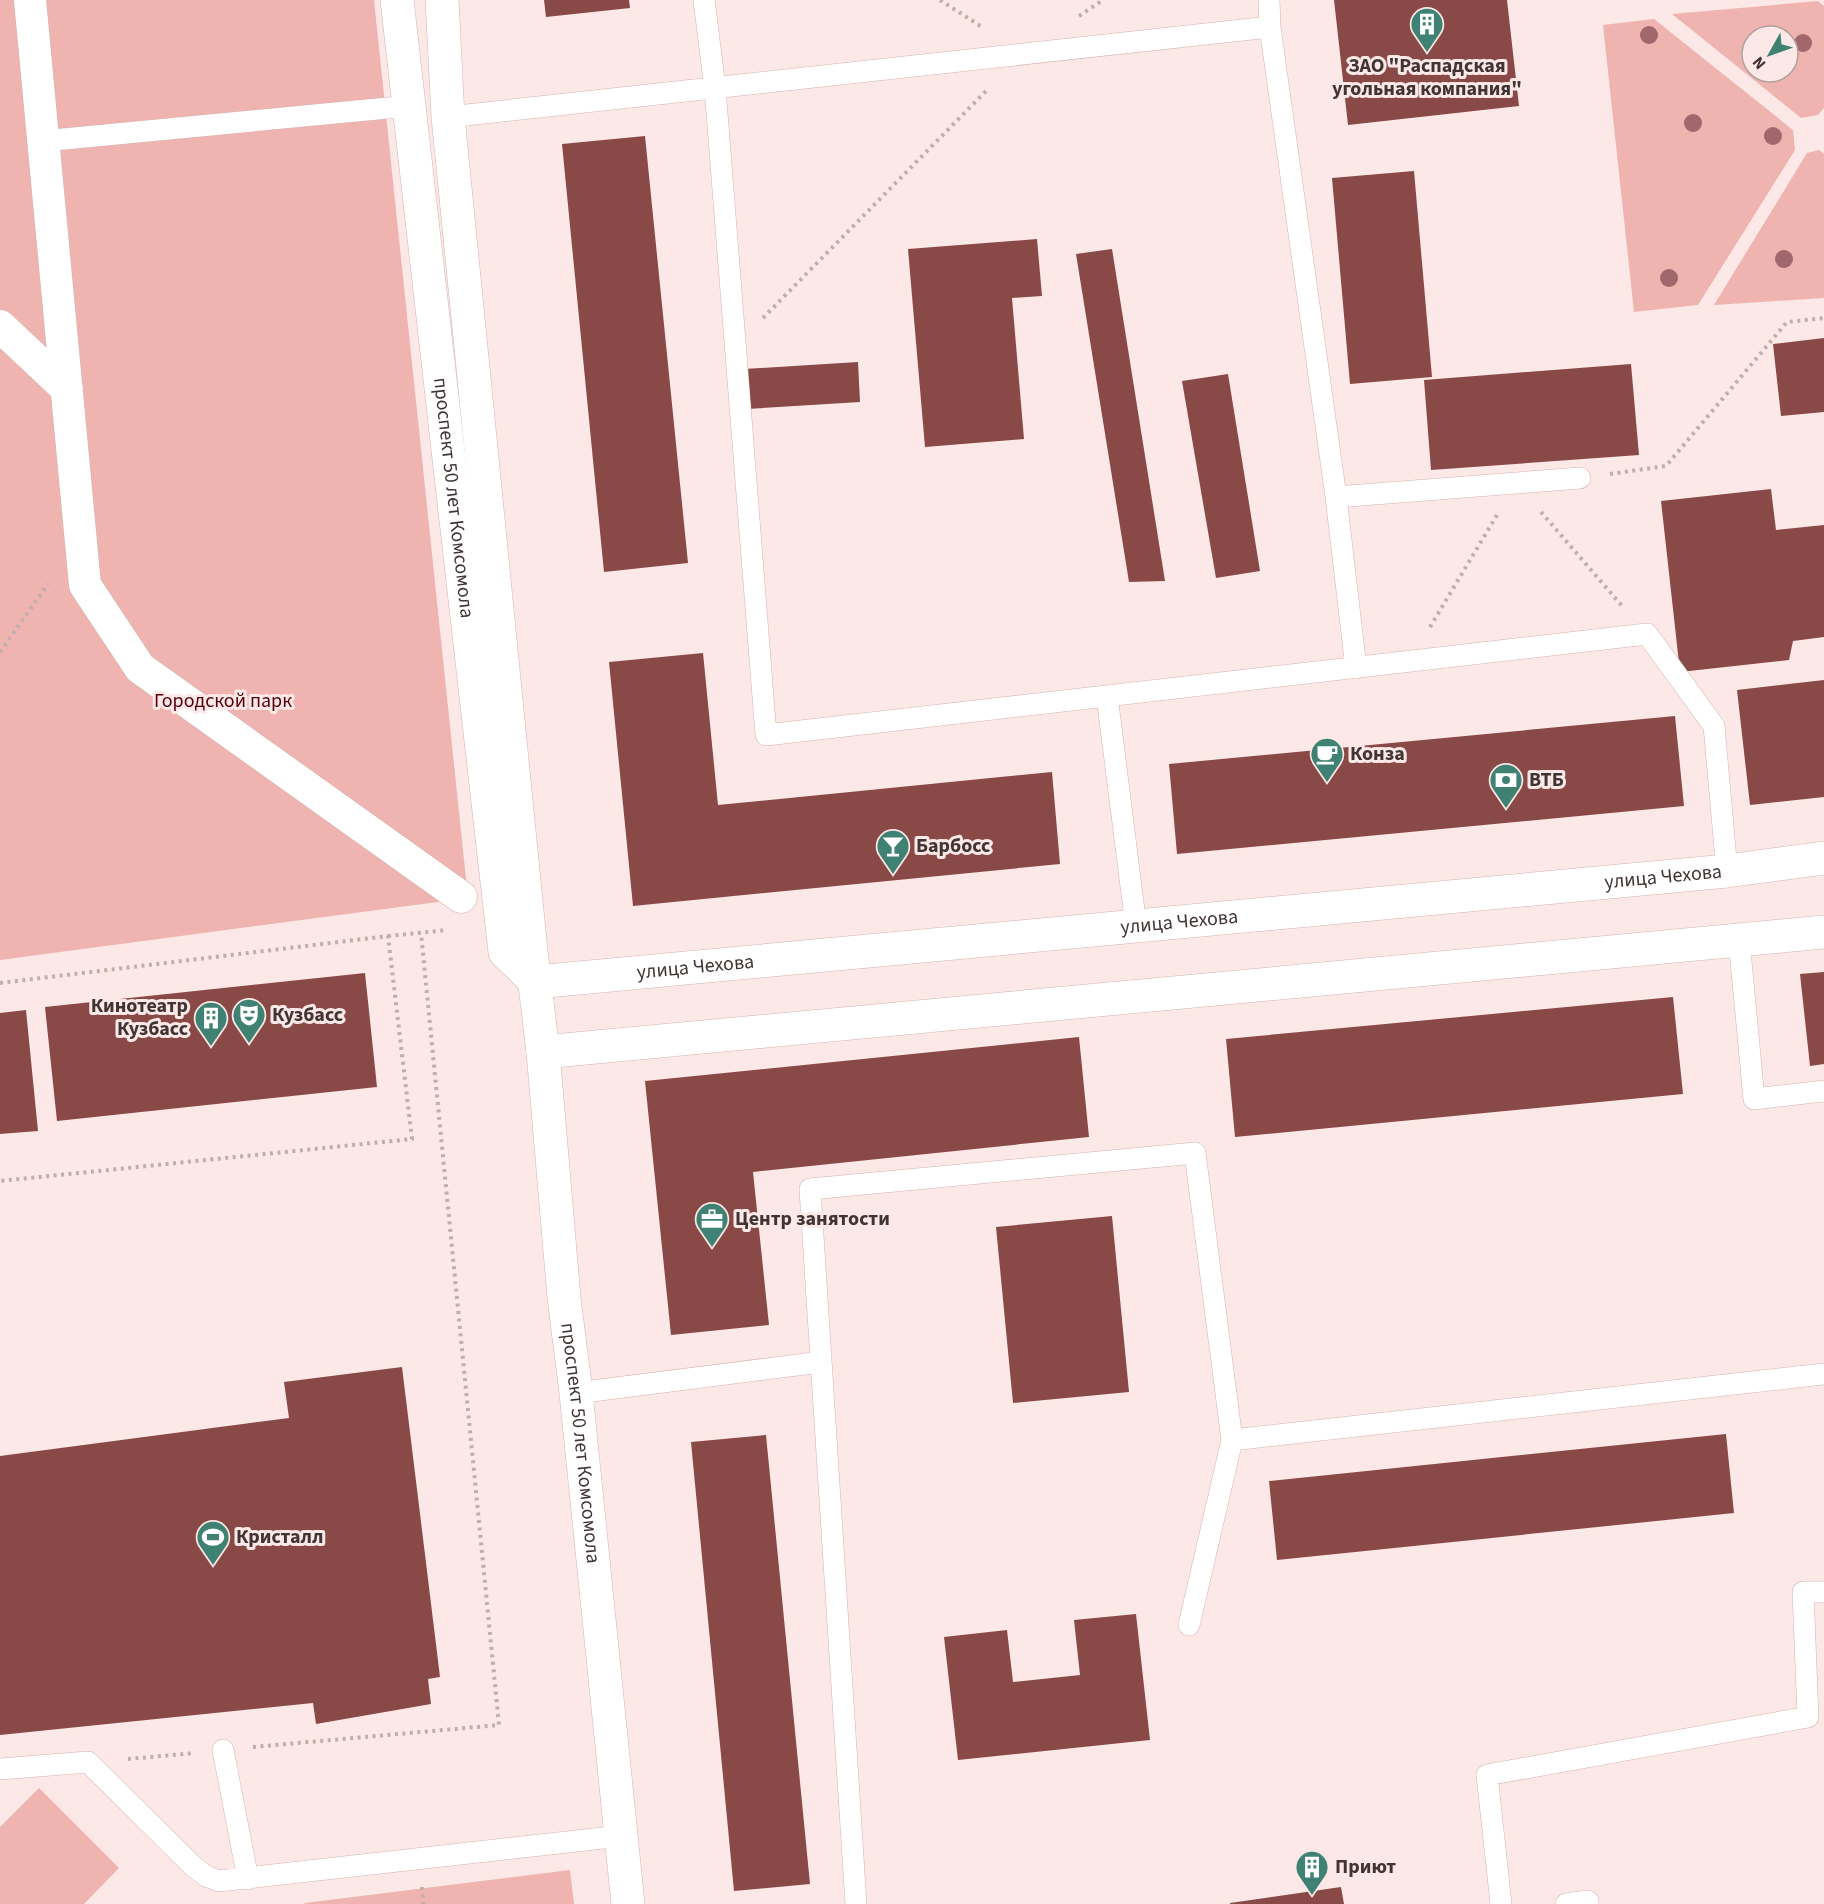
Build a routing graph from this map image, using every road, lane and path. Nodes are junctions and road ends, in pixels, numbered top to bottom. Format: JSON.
{"nodes":[{"id":1,"x":30,"y":0,"type":"edge"},
{"id":2,"x":397,"y":0,"type":"edge"},
{"id":3,"x":442,"y":0,"type":"edge"},
{"id":4,"x":704,"y":0,"type":"edge"},
{"id":5,"x":1103,"y":0,"type":"edge"},
{"id":6,"x":1269,"y":0,"type":"edge"},
{"id":7,"x":1076,"y":18,"type":"dead end"},
{"id":8,"x":1270,"y":27,"type":"junction"},
{"id":9,"x":1022,"y":55,"type":"junction"},
{"id":10,"x":714,"y":88,"type":"junction"},
{"id":11,"x":409,"y":106,"type":"junction"},
{"id":12,"x":448,"y":117,"type":"junction"},
{"id":13,"x":44,"y":141,"type":"junction"},
{"id":14,"x":1824,"y":318,"type":"edge"},
{"id":15,"x":0,"y":326,"type":"edge"},
{"id":16,"x":735,"y":346,"type":"junction"},
{"id":17,"x":67,"y":389,"type":"junction"},
{"id":18,"x":1580,"y":478,"type":"joint"},
{"id":19,"x":1516,"y":483,"type":"junction"},
{"id":20,"x":1336,"y":497,"type":"junction"},
{"id":21,"x":80,"y":540,"type":"junction"},
{"id":22,"x":1647,"y":634,"type":"junction"},
{"id":23,"x":0,"y":652,"type":"edge"},
{"id":24,"x":1409,"y":662,"type":"junction"},
{"id":25,"x":1356,"y":668,"type":"junction"},
{"id":26,"x":1107,"y":696,"type":"junction"},
{"id":27,"x":1824,"y":858,"type":"edge"},
{"id":28,"x":1727,"y":871,"type":"junction"},
{"id":29,"x":461,"y":897,"type":"dead end"},
{"id":30,"x":1136,"y":926,"type":"junction"},
{"id":31,"x":455,"y":929,"type":"dead end"},
{"id":32,"x":1824,"y":932,"type":"edge"},
{"id":33,"x":421,"y":933,"type":"junction"},
{"id":34,"x":388,"y":936,"type":"junction"},
{"id":35,"x":1739,"y":940,"type":"junction"},
{"id":36,"x":536,"y":982,"type":"junction"},
{"id":37,"x":0,"y":983,"type":"edge"},
{"id":38,"x":543,"y":1052,"type":"junction"},
{"id":39,"x":1824,"y":1091,"type":"edge"},
{"id":40,"x":0,"y":1181,"type":"edge"},
{"id":41,"x":821,"y":1362,"type":"junction"},
{"id":42,"x":1824,"y":1374,"type":"edge"},
{"id":43,"x":576,"y":1393,"type":"junction"},
{"id":44,"x":1233,"y":1440,"type":"junction"},
{"id":45,"x":1824,"y":1592,"type":"edge"},
{"id":46,"x":1189,"y":1624,"type":"dead end"},
{"id":47,"x":223,"y":1750,"type":"junction"},
{"id":48,"x":88,"y":1762,"type":"junction"},
{"id":49,"x":0,"y":1769,"type":"edge"},
{"id":50,"x":621,"y":1836,"type":"junction"},
{"id":51,"x":248,"y":1879,"type":"junction"},
{"id":52,"x":628,"y":1904,"type":"edge"},
{"id":53,"x":856,"y":1904,"type":"edge"},
{"id":54,"x":1501,"y":1904,"type":"edge"},
{"id":55,"x":1566,"y":1904,"type":"edge"},
{"id":56,"x":1588,"y":1904,"type":"edge"}],
"edges":[{"from":1,"to":13,"type":"street"},
{"from":2,"to":11,"type":"main road","name":"проспект 50 лет Комсомола"},
{"from":3,"to":12,"type":"main road","name":"проспект 50 лет Комсомола"},
{"from":4,"to":10,"type":"lane"},
{"from":5,"to":7,"type":"path"},
{"from":6,"to":8,"type":"lane"},
{"from":8,"to":9,"type":"lane"},
{"from":8,"to":20,"type":"lane"},
{"from":9,"to":10,"type":"lane"},
{"from":9,"to":16,"type":"path"},
{"from":10,"to":12,"type":"lane"},
{"from":10,"to":16,"type":"lane"},
{"from":11,"to":13,"type":"lane"},
{"from":11,"to":36,"type":"main road","name":"проспект 50 лет Комсомола"},
{"from":12,"to":36,"type":"main road","name":"проспект 50 лет Комсомола"},
{"from":13,"to":17,"type":"street"},
{"from":14,"to":18,"type":"path"},
{"from":15,"to":17,"type":"street"},
{"from":16,"to":26,"type":"lane"},
{"from":17,"to":21,"type":"street"},
{"from":18,"to":19,"type":"lane"},
{"from":19,"to":20,"type":"lane"},
{"from":19,"to":22,"type":"path"},
{"from":19,"to":24,"type":"path"},
{"from":20,"to":25,"type":"lane"},
{"from":21,"to":23,"type":"path"},
{"from":21,"to":29,"type":"street"},
{"from":22,"to":24,"type":"lane"},
{"from":22,"to":28,"type":"lane"},
{"from":24,"to":25,"type":"lane"},
{"from":25,"to":26,"type":"lane"},
{"from":26,"to":30,"type":"lane"},
{"from":27,"to":28,"type":"main road","name":"улица Чехова"},
{"from":28,"to":30,"type":"main road","name":"улица Чехова"},
{"from":30,"to":36,"type":"main road","name":"улица Чехова"},
{"from":31,"to":33,"type":"path"},
{"from":32,"to":35,"type":"main road"},
{"from":33,"to":34,"type":"path"},
{"from":33,"to":47,"type":"path"},
{"from":34,"to":37,"type":"path"},
{"from":34,"to":40,"type":"path"},
{"from":35,"to":38,"type":"main road"},
{"from":35,"to":39,"type":"lane"},
{"from":36,"to":38,"type":"main road","name":"проспект 50 лет Комсомола"},
{"from":38,"to":43,"type":"main road","name":"проспект 50 лет Комсомола"},
{"from":41,"to":43,"type":"lane"},
{"from":41,"to":44,"type":"lane"},
{"from":41,"to":53,"type":"lane"},
{"from":42,"to":44,"type":"lane"},
{"from":43,"to":50,"type":"main road","name":"проспект 50 лет Комсомола"},
{"from":44,"to":46,"type":"lane"},
{"from":45,"to":54,"type":"lane"},
{"from":47,"to":48,"type":"path"},
{"from":47,"to":51,"type":"lane"},
{"from":48,"to":49,"type":"lane"},
{"from":48,"to":51,"type":"lane"},
{"from":50,"to":51,"type":"lane"},
{"from":50,"to":52,"type":"main road","name":"проспект 50 лет Комсомола"},
{"from":55,"to":56,"type":"lane"}]}
